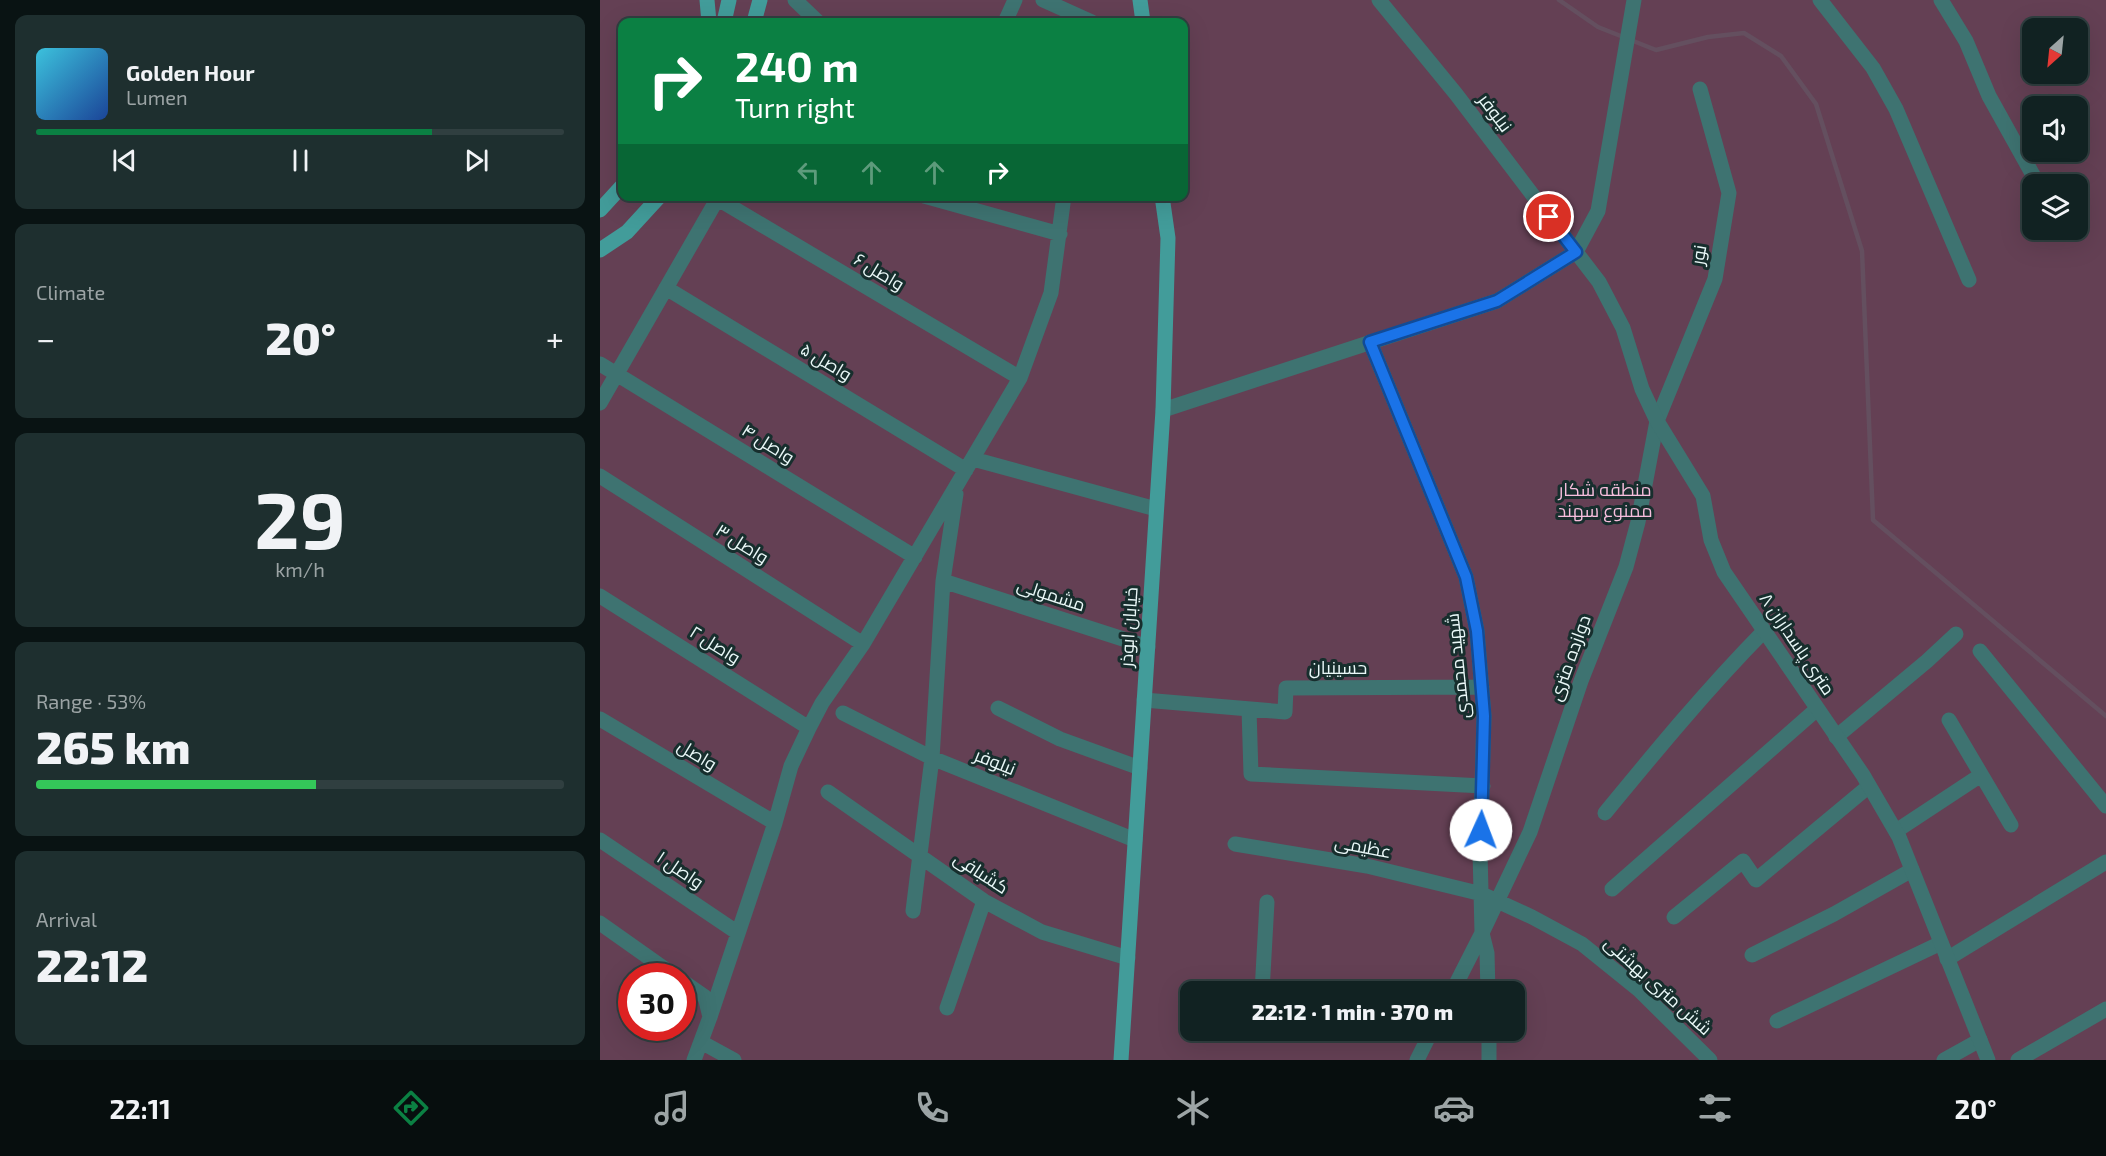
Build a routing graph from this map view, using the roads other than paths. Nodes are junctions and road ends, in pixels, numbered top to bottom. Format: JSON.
{"nodes":[{"id":1,"x":707,"y":0,"type":"edge"},
{"id":2,"x":729,"y":0,"type":"edge"},
{"id":3,"x":760,"y":0,"type":"edge"},
{"id":4,"x":795,"y":0,"type":"edge"},
{"id":5,"x":1015,"y":0,"type":"edge"},
{"id":6,"x":1043,"y":0,"type":"edge"},
{"id":7,"x":1140,"y":0,"type":"edge"},
{"id":8,"x":1379,"y":0,"type":"edge"},
{"id":9,"x":1634,"y":0,"type":"edge"},
{"id":10,"x":1820,"y":0,"type":"edge"},
{"id":11,"x":1941,"y":0,"type":"edge"},
{"id":12,"x":709,"y":18,"type":"edge"},
{"id":13,"x":725,"y":18,"type":"edge"},
{"id":14,"x":755,"y":18,"type":"edge"},
{"id":15,"x":814,"y":18,"type":"edge"},
{"id":16,"x":1007,"y":18,"type":"edge"},
{"id":17,"x":1083,"y":18,"type":"edge"},
{"id":18,"x":1142,"y":18,"type":"edge"},
{"id":19,"x":1700,"y":89,"type":"dead end"},
{"id":20,"x":2032,"y":174,"type":"edge"},
{"id":21,"x":618,"y":190,"type":"edge"},
{"id":22,"x":655,"y":201,"type":"edge"},
{"id":23,"x":717,"y":201,"type":"edge"},
{"id":24,"x":724,"y":201,"type":"edge"},
{"id":25,"x":937,"y":201,"type":"edge"},
{"id":26,"x":1063,"y":201,"type":"edge"},
{"id":27,"x":1163,"y":201,"type":"edge"},
{"id":28,"x":600,"y":210,"type":"edge"},
{"id":29,"x":1060,"y":234,"type":"junction"},
{"id":30,"x":600,"y":250,"type":"edge"},
{"id":31,"x":1576,"y":252,"type":"junction"},
{"id":32,"x":1969,"y":280,"type":"dead end"},
{"id":33,"x":666,"y":288,"type":"junction"},
{"id":34,"x":1370,"y":342,"type":"junction"},
{"id":35,"x":600,"y":364,"type":"edge"},
{"id":36,"x":616,"y":374,"type":"junction"},
{"id":37,"x":1020,"y":378,"type":"junction"},
{"id":38,"x":600,"y":403,"type":"edge"},
{"id":39,"x":1163,"y":410,"type":"junction"},
{"id":40,"x":1658,"y":421,"type":"junction"},
{"id":41,"x":969,"y":464,"type":"junction"},
{"id":42,"x":600,"y":476,"type":"edge"},
{"id":43,"x":957,"y":485,"type":"junction"},
{"id":44,"x":1156,"y":509,"type":"junction"},
{"id":45,"x":915,"y":557,"type":"junction"},
{"id":46,"x":943,"y":581,"type":"junction"},
{"id":47,"x":600,"y":596,"type":"edge"},
{"id":48,"x":1764,"y":631,"type":"junction"},
{"id":49,"x":1956,"y":634,"type":"dead end"},
{"id":50,"x":863,"y":644,"type":"junction"},
{"id":51,"x":1148,"y":647,"type":"junction"},
{"id":52,"x":1980,"y":651,"type":"dead end"},
{"id":53,"x":1482,"y":687,"type":"junction"},
{"id":54,"x":1144,"y":700,"type":"junction"},
{"id":55,"x":998,"y":708,"type":"dead end"},
{"id":56,"x":1249,"y":709,"type":"junction"},
{"id":57,"x":1817,"y":709,"type":"junction"},
{"id":58,"x":843,"y":713,"type":"dead end"},
{"id":59,"x":600,"y":719,"type":"edge"},
{"id":60,"x":1949,"y":720,"type":"dead end"},
{"id":61,"x":809,"y":728,"type":"junction"},
{"id":62,"x":1836,"y":737,"type":"junction"},
{"id":63,"x":932,"y":758,"type":"junction"},
{"id":64,"x":1140,"y":768,"type":"junction"},
{"id":65,"x":1981,"y":774,"type":"junction"},
{"id":66,"x":1483,"y":786,"type":"junction"},
{"id":67,"x":1869,"y":786,"type":"junction"},
{"id":68,"x":828,"y":792,"type":"dead end"},
{"id":69,"x":2106,"y":806,"type":"edge"},
{"id":70,"x":1605,"y":813,"type":"dead end"},
{"id":71,"x":775,"y":823,"type":"junction"},
{"id":72,"x":2011,"y":825,"type":"dead end"},
{"id":73,"x":1896,"y":831,"type":"junction"},
{"id":74,"x":600,"y":840,"type":"edge"},
{"id":75,"x":1136,"y":840,"type":"junction"},
{"id":76,"x":1235,"y":844,"type":"dead end"},
{"id":77,"x":921,"y":856,"type":"junction"},
{"id":78,"x":2106,"y":862,"type":"edge"},
{"id":79,"x":1912,"y":870,"type":"junction"},
{"id":80,"x":1612,"y":889,"type":"dead end"},
{"id":81,"x":1482,"y":894,"type":"junction"},
{"id":82,"x":984,"y":901,"type":"junction"},
{"id":83,"x":1267,"y":902,"type":"dead end"},
{"id":84,"x":1498,"y":902,"type":"junction"},
{"id":85,"x":913,"y":910,"type":"dead end"},
{"id":86,"x":1674,"y":916,"type":"dead end"},
{"id":87,"x":600,"y":923,"type":"edge"},
{"id":88,"x":738,"y":933,"type":"junction"},
{"id":89,"x":1482,"y":933,"type":"junction"},
{"id":90,"x":1941,"y":943,"type":"junction"},
{"id":91,"x":1752,"y":954,"type":"dead end"},
{"id":92,"x":1128,"y":958,"type":"junction"},
{"id":93,"x":1947,"y":959,"type":"junction"},
{"id":94,"x":657,"y":963,"type":"edge"},
{"id":95,"x":1263,"y":981,"type":"edge"},
{"id":96,"x":1458,"y":981,"type":"edge"},
{"id":97,"x":1488,"y":981,"type":"edge"},
{"id":98,"x":696,"y":991,"type":"edge"},
{"id":99,"x":948,"y":1008,"type":"dead end"},
{"id":100,"x":2106,"y":1008,"type":"edge"},
{"id":101,"x":710,"y":1017,"type":"junction"},
{"id":102,"x":1777,"y":1021,"type":"dead end"},
{"id":103,"x":1980,"y":1040,"type":"junction"},
{"id":104,"x":1426,"y":1041,"type":"edge"},
{"id":105,"x":1489,"y":1041,"type":"edge"},
{"id":106,"x":701,"y":1042,"type":"junction"},
{"id":107,"x":694,"y":1060,"type":"edge"},
{"id":108,"x":734,"y":1060,"type":"edge"},
{"id":109,"x":1121,"y":1060,"type":"edge"},
{"id":110,"x":1417,"y":1060,"type":"edge"},
{"id":111,"x":1489,"y":1060,"type":"edge"},
{"id":112,"x":1710,"y":1060,"type":"edge"},
{"id":113,"x":1944,"y":1060,"type":"edge"},
{"id":114,"x":1988,"y":1060,"type":"edge"},
{"id":115,"x":2018,"y":1060,"type":"edge"}],
"edges":[{"from":1,"to":12,"type":"main road"},
{"from":2,"to":13,"type":"main road"},
{"from":3,"to":14,"type":"main road"},
{"from":4,"to":15,"type":"street"},
{"from":5,"to":16,"type":"street"},
{"from":6,"to":17,"type":"street"},
{"from":7,"to":18,"type":"main road"},
{"from":8,"to":31,"type":"street","name":"نیلوفر"},
{"from":9,"to":31,"type":"street"},
{"from":10,"to":32,"type":"street"},
{"from":11,"to":20,"type":"street"},
{"from":19,"to":40,"type":"street","name":"نور"},
{"from":21,"to":28,"type":"main road"},
{"from":22,"to":30,"type":"main road"},
{"from":23,"to":33,"type":"street"},
{"from":24,"to":37,"type":"street","name":"واصل ۶"},
{"from":25,"to":29,"type":"street"},
{"from":26,"to":29,"type":"street"},
{"from":27,"to":39,"type":"main road","name":"خیابان ابوذر"},
{"from":29,"to":37,"type":"street"},
{"from":31,"to":34,"type":"street"},
{"from":31,"to":40,"type":"street","name":"۸ متری پاسداران"},
{"from":33,"to":36,"type":"street"},
{"from":33,"to":41,"type":"street","name":"واصل ۵"},
{"from":34,"to":39,"type":"street"},
{"from":34,"to":53,"type":"street","name":"شهید محمدی"},
{"from":35,"to":36,"type":"street","name":"واصل ۴"},
{"from":36,"to":38,"type":"street"},
{"from":36,"to":45,"type":"street","name":"واصل ۴"},
{"from":37,"to":41,"type":"street"},
{"from":39,"to":44,"type":"main road","name":"خیابان ابوذر"},
{"from":40,"to":48,"type":"street","name":"۸ متری پاسداران"},
{"from":40,"to":84,"type":"street","name":"دوازده متری"},
{"from":41,"to":43,"type":"street"},
{"from":41,"to":44,"type":"street","name":"واصل ۵"},
{"from":42,"to":50,"type":"street","name":"واصل ۳"},
{"from":43,"to":45,"type":"street"},
{"from":43,"to":46,"type":"street"},
{"from":44,"to":51,"type":"main road","name":"خیابان ابوذر"},
{"from":45,"to":50,"type":"street"},
{"from":46,"to":51,"type":"street","name":"مشمولی"},
{"from":46,"to":63,"type":"street"},
{"from":47,"to":61,"type":"street","name":"واصل ۲"},
{"from":48,"to":57,"type":"street","name":"۸ متری پاسداران"},
{"from":48,"to":70,"type":"street"},
{"from":49,"to":62,"type":"street"},
{"from":50,"to":61,"type":"street"},
{"from":51,"to":54,"type":"main road","name":"خیابان ابوذر"},
{"from":52,"to":69,"type":"street"},
{"from":53,"to":56,"type":"street","name":"حسینیان"},
{"from":53,"to":66,"type":"street","name":"شهید محمدی"},
{"from":54,"to":56,"type":"street","name":"حسینیان"},
{"from":54,"to":64,"type":"main road","name":"خیابان ابوذر"},
{"from":55,"to":64,"type":"street"},
{"from":56,"to":66,"type":"street"},
{"from":57,"to":62,"type":"street","name":"۸ متری پاسداران"},
{"from":57,"to":80,"type":"street"},
{"from":58,"to":63,"type":"street","name":"نیلوفر"},
{"from":59,"to":71,"type":"street","name":"واصل"},
{"from":60,"to":65,"type":"street"},
{"from":61,"to":71,"type":"street"},
{"from":62,"to":67,"type":"street","name":"۸ متری پاسداران"},
{"from":63,"to":75,"type":"street","name":"نیلوفر"},
{"from":63,"to":77,"type":"street"},
{"from":64,"to":75,"type":"main road","name":"خیابان ابوذر"},
{"from":65,"to":72,"type":"street"},
{"from":65,"to":73,"type":"street"},
{"from":66,"to":81,"type":"street","name":"شهید محمدی"},
{"from":67,"to":73,"type":"street","name":"۸ متری پاسداران"},
{"from":67,"to":86,"type":"street"},
{"from":68,"to":77,"type":"street","name":"کشبافی"},
{"from":71,"to":88,"type":"street"},
{"from":73,"to":79,"type":"street","name":"۸ متری پاسداران"},
{"from":74,"to":88,"type":"street","name":"واصل ۱"},
{"from":75,"to":92,"type":"main road","name":"خیابان ابوذر"},
{"from":76,"to":81,"type":"street","name":"عظیمی"},
{"from":77,"to":82,"type":"street","name":"کشبافی"},
{"from":77,"to":85,"type":"street"},
{"from":78,"to":93,"type":"street"},
{"from":79,"to":90,"type":"street","name":"۸ متری پاسداران"},
{"from":79,"to":91,"type":"street"},
{"from":81,"to":84,"type":"street","name":"شش متری بهشتی"},
{"from":81,"to":89,"type":"street","name":"شهید محمدی"},
{"from":82,"to":92,"type":"street","name":"کشبافی"},
{"from":82,"to":99,"type":"street"},
{"from":83,"to":95,"type":"street"},
{"from":84,"to":89,"type":"street","name":"دوازده متری"},
{"from":84,"to":112,"type":"street","name":"شش متری بهشتی"},
{"from":87,"to":94,"type":"street"},
{"from":88,"to":101,"type":"street"},
{"from":89,"to":96,"type":"street","name":"دوازده متری"},
{"from":89,"to":97,"type":"street","name":"شهید محمدی"},
{"from":90,"to":93,"type":"street","name":"۸ متری پاسداران"},
{"from":90,"to":102,"type":"street"},
{"from":92,"to":109,"type":"main road","name":"خیابان ابوذر"},
{"from":93,"to":103,"type":"street","name":"۸ متری پاسداران"},
{"from":98,"to":101,"type":"street"},
{"from":100,"to":115,"type":"street"},
{"from":101,"to":106,"type":"street"},
{"from":103,"to":113,"type":"street"},
{"from":103,"to":114,"type":"street","name":"۸ متری پاسداران"},
{"from":104,"to":110,"type":"street"},
{"from":105,"to":111,"type":"street"},
{"from":106,"to":107,"type":"street"},
{"from":106,"to":108,"type":"street"}]}
